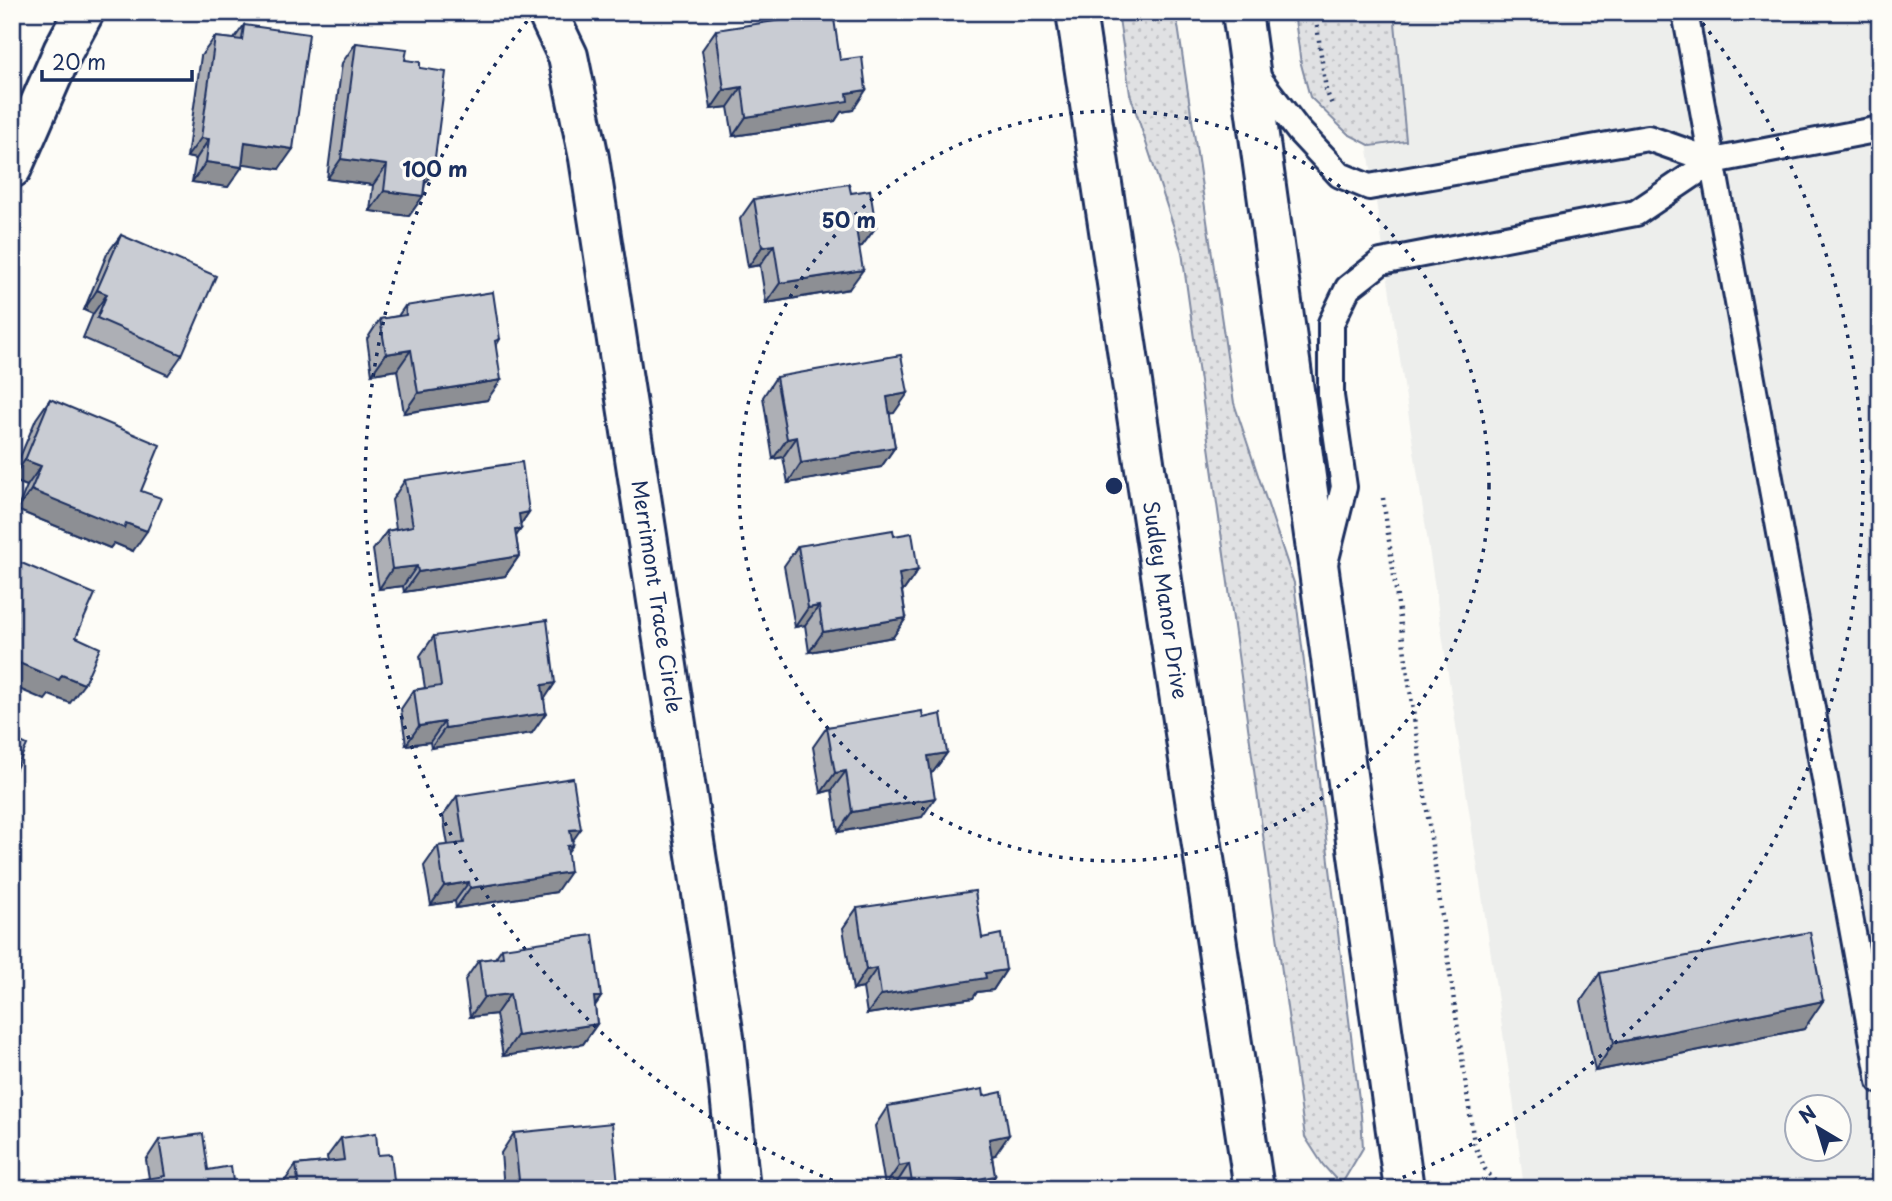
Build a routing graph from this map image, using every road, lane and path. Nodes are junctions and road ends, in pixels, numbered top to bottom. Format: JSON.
{"nodes":[{"id":1,"x":84,"y":12,"type":"edge"},
{"id":2,"x":547,"y":12,"type":"edge"},
{"id":3,"x":1076,"y":12,"type":"edge"},
{"id":4,"x":1242,"y":12,"type":"edge"},
{"id":5,"x":1315,"y":12,"type":"edge"},
{"id":6,"x":1685,"y":12,"type":"edge"},
{"id":7,"x":1250,"y":66,"type":"junction"},
{"id":8,"x":1334,"y":109,"type":"dead end"},
{"id":9,"x":1880,"y":129,"type":"edge"},
{"id":10,"x":1713,"y":161,"type":"junction"},
{"id":11,"x":12,"y":168,"type":"edge"},
{"id":12,"x":1381,"y":485,"type":"dead end"},
{"id":13,"x":1320,"y":581,"type":"junction"},
{"id":14,"x":1880,"y":1082,"type":"edge"},
{"id":15,"x":740,"y":1189,"type":"edge"},
{"id":16,"x":1254,"y":1189,"type":"edge"},
{"id":17,"x":1404,"y":1189,"type":"edge"},
{"id":18,"x":1501,"y":1189,"type":"edge"}],
"edges":[{"from":1,"to":11,"type":"main road"},
{"from":2,"to":15,"type":"main road","name":"Merrimont Trace Circle"},
{"from":3,"to":16,"type":"main road","name":"Sudley Manor Drive"},
{"from":4,"to":7,"type":"main road"},
{"from":5,"to":8,"type":"path"},
{"from":6,"to":10,"type":"lane"},
{"from":7,"to":10,"type":"lane"},
{"from":7,"to":13,"type":"main road"},
{"from":9,"to":10,"type":"lane"},
{"from":10,"to":13,"type":"lane"},
{"from":10,"to":14,"type":"lane"},
{"from":12,"to":18,"type":"path"},
{"from":13,"to":17,"type":"main road"}]}
